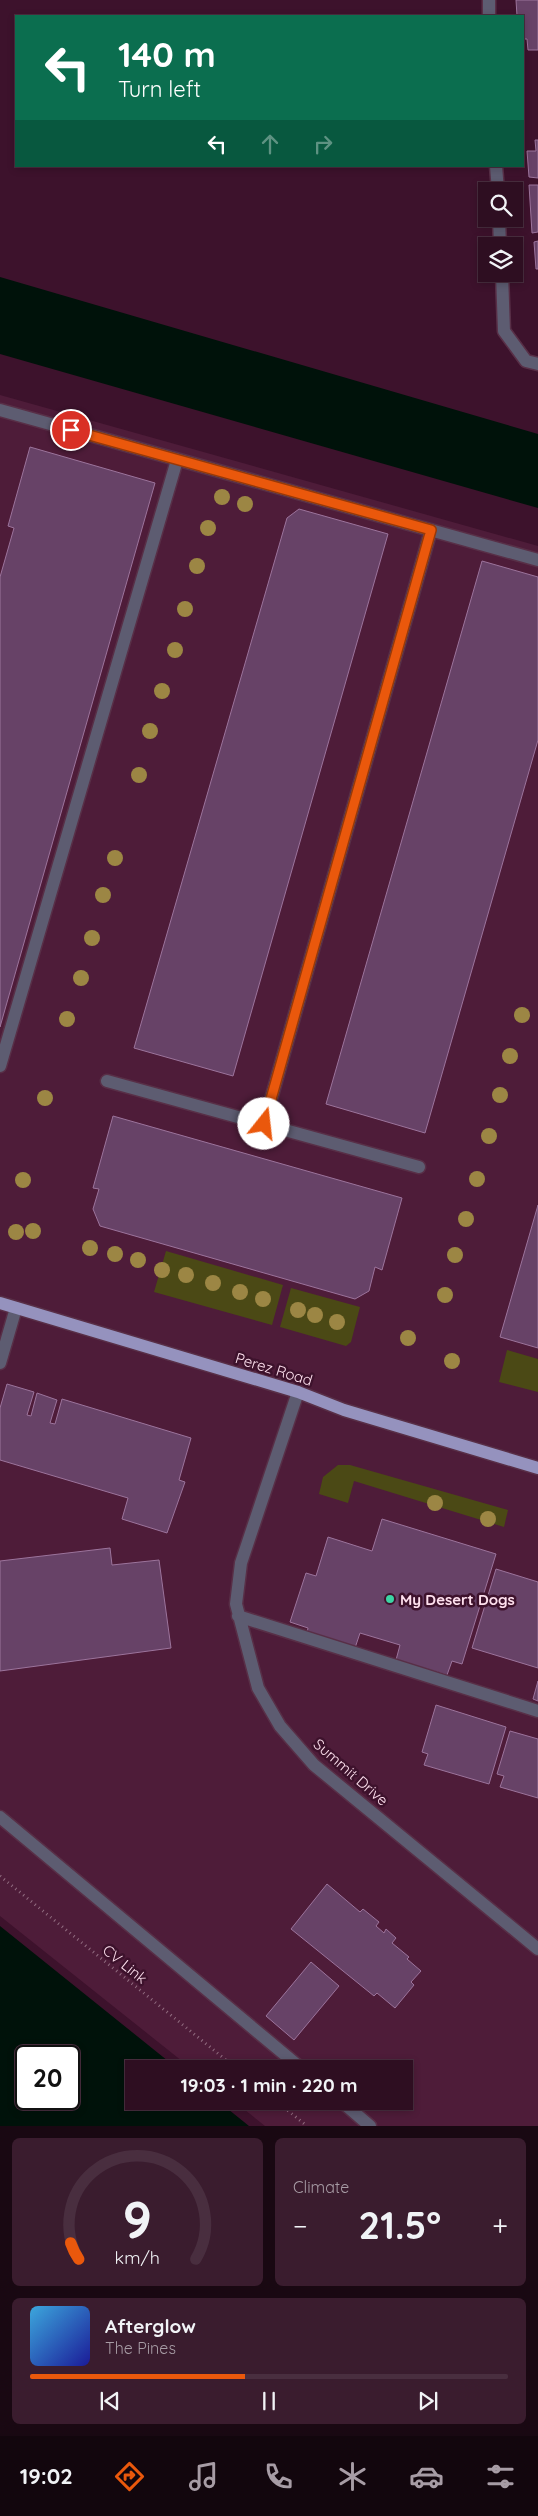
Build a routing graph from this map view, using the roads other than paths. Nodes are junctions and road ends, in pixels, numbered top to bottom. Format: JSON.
{"nodes":[{"id":1,"x":488,"y":0,"type":"edge"},
{"id":2,"x":489,"y":15,"type":"edge"},
{"id":3,"x":496,"y":167,"type":"edge"},
{"id":4,"x":497,"y":182,"type":"edge"},
{"id":5,"x":502,"y":282,"type":"edge"},
{"id":6,"x":538,"y":364,"type":"edge"},
{"id":7,"x":0,"y":410,"type":"edge"},
{"id":8,"x":177,"y":460,"type":"junction"},
{"id":9,"x":431,"y":530,"type":"junction"},
{"id":10,"x":538,"y":560,"type":"edge"},
{"id":11,"x":0,"y":1066,"type":"edge"},
{"id":12,"x":107,"y":1080,"type":"dead end"},
{"id":13,"x":264,"y":1124,"type":"junction"},
{"id":14,"x":419,"y":1167,"type":"dead end"},
{"id":15,"x":0,"y":1303,"type":"edge"},
{"id":16,"x":16,"y":1308,"type":"junction"},
{"id":17,"x":0,"y":1363,"type":"edge"},
{"id":18,"x":298,"y":1392,"type":"junction"},
{"id":19,"x":538,"y":1468,"type":"edge"},
{"id":20,"x":238,"y":1616,"type":"junction"},
{"id":21,"x":538,"y":1710,"type":"edge"},
{"id":22,"x":0,"y":1817,"type":"edge"},
{"id":23,"x":538,"y":1949,"type":"edge"},
{"id":24,"x":291,"y":2060,"type":"edge"},
{"id":25,"x":351,"y":2110,"type":"edge"},
{"id":26,"x":370,"y":2126,"type":"edge"}],
"edges":[{"from":1,"to":2,"type":"street"},
{"from":3,"to":4,"type":"street"},
{"from":5,"to":6,"type":"street"},
{"from":7,"to":8,"type":"street"},
{"from":8,"to":9,"type":"street"},
{"from":8,"to":11,"type":"street"},
{"from":9,"to":10,"type":"street"},
{"from":9,"to":13,"type":"street"},
{"from":12,"to":13,"type":"street"},
{"from":13,"to":14,"type":"street"},
{"from":15,"to":16,"type":"main road","name":"Perez Road"},
{"from":16,"to":17,"type":"street"},
{"from":16,"to":18,"type":"main road","name":"Perez Road"},
{"from":18,"to":19,"type":"main road","name":"Perez Road"},
{"from":18,"to":20,"type":"street","name":"Summit Drive"},
{"from":20,"to":21,"type":"street"},
{"from":20,"to":23,"type":"street","name":"Summit Drive"},
{"from":22,"to":24,"type":"street"},
{"from":25,"to":26,"type":"street"}]}
